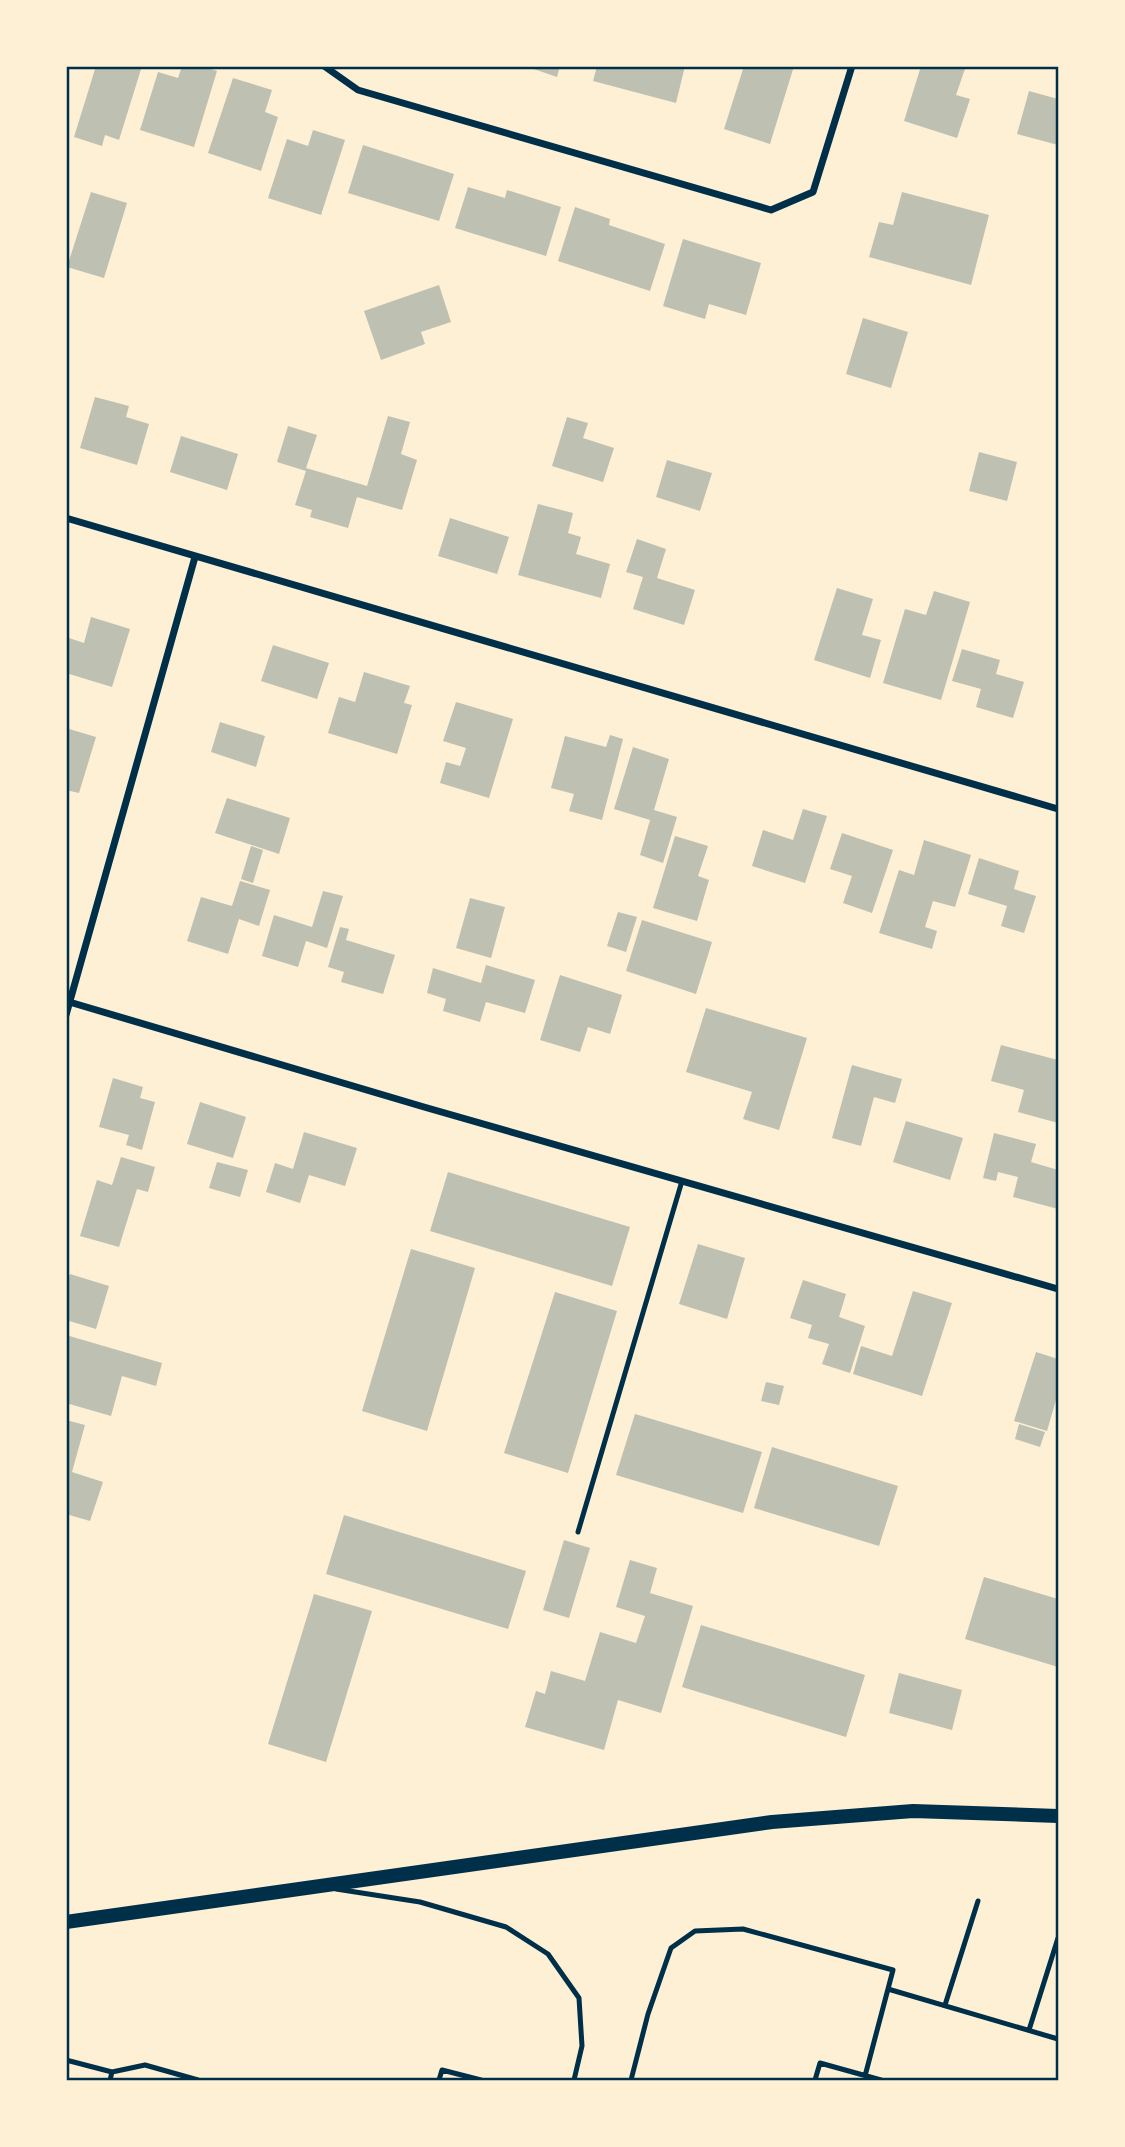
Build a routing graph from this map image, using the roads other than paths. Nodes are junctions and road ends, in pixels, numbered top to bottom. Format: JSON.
{"nodes":[{"id":1,"x":324,"y":66,"type":"edge"},
{"id":2,"x":852,"y":66,"type":"edge"},
{"id":3,"x":66,"y":518,"type":"edge"},
{"id":4,"x":195,"y":556,"type":"junction"},
{"id":5,"x":1059,"y":810,"type":"edge"},
{"id":6,"x":68,"y":1002,"type":"edge"},
{"id":7,"x":66,"y":1015,"type":"edge"},
{"id":8,"x":682,"y":1181,"type":"junction"},
{"id":9,"x":1059,"y":1289,"type":"edge"},
{"id":10,"x":578,"y":1532,"type":"dead end"},
{"id":11,"x":1059,"y":1816,"type":"edge"},
{"id":12,"x":312,"y":1885,"type":"junction"},
{"id":13,"x":978,"y":1901,"type":"dead end"},
{"id":14,"x":66,"y":1922,"type":"edge"},
{"id":15,"x":1059,"y":1938,"type":"edge"},
{"id":16,"x":888,"y":1989,"type":"junction"},
{"id":17,"x":945,"y":2006,"type":"junction"},
{"id":18,"x":1029,"y":2030,"type":"junction"},
{"id":19,"x":1059,"y":2039,"type":"edge"},
{"id":20,"x":66,"y":2060,"type":"edge"},
{"id":21,"x":112,"y":2072,"type":"junction"},
{"id":22,"x":864,"y":2076,"type":"junction"},
{"id":23,"x":110,"y":2081,"type":"edge"},
{"id":24,"x":198,"y":2081,"type":"edge"},
{"id":25,"x":439,"y":2081,"type":"edge"},
{"id":26,"x":481,"y":2081,"type":"edge"},
{"id":27,"x":574,"y":2081,"type":"edge"},
{"id":28,"x":631,"y":2081,"type":"edge"},
{"id":29,"x":816,"y":2081,"type":"edge"},
{"id":30,"x":881,"y":2081,"type":"edge"}],
"edges":[{"from":1,"to":2,"type":"street"},
{"from":3,"to":4,"type":"street"},
{"from":4,"to":5,"type":"street"},
{"from":4,"to":6,"type":"street"},
{"from":6,"to":7,"type":"street"},
{"from":6,"to":8,"type":"street"},
{"from":8,"to":9,"type":"street"},
{"from":8,"to":10,"type":"lane"},
{"from":11,"to":12,"type":"main road"},
{"from":12,"to":14,"type":"main road"},
{"from":12,"to":27,"type":"lane"},
{"from":13,"to":17,"type":"lane"},
{"from":15,"to":18,"type":"lane"},
{"from":16,"to":17,"type":"lane"},
{"from":16,"to":22,"type":"lane"},
{"from":16,"to":28,"type":"lane"},
{"from":17,"to":18,"type":"lane"},
{"from":18,"to":19,"type":"lane"},
{"from":20,"to":21,"type":"lane"},
{"from":21,"to":23,"type":"lane"},
{"from":21,"to":24,"type":"lane"},
{"from":22,"to":29,"type":"lane"},
{"from":22,"to":30,"type":"lane"},
{"from":25,"to":26,"type":"lane"}]}
